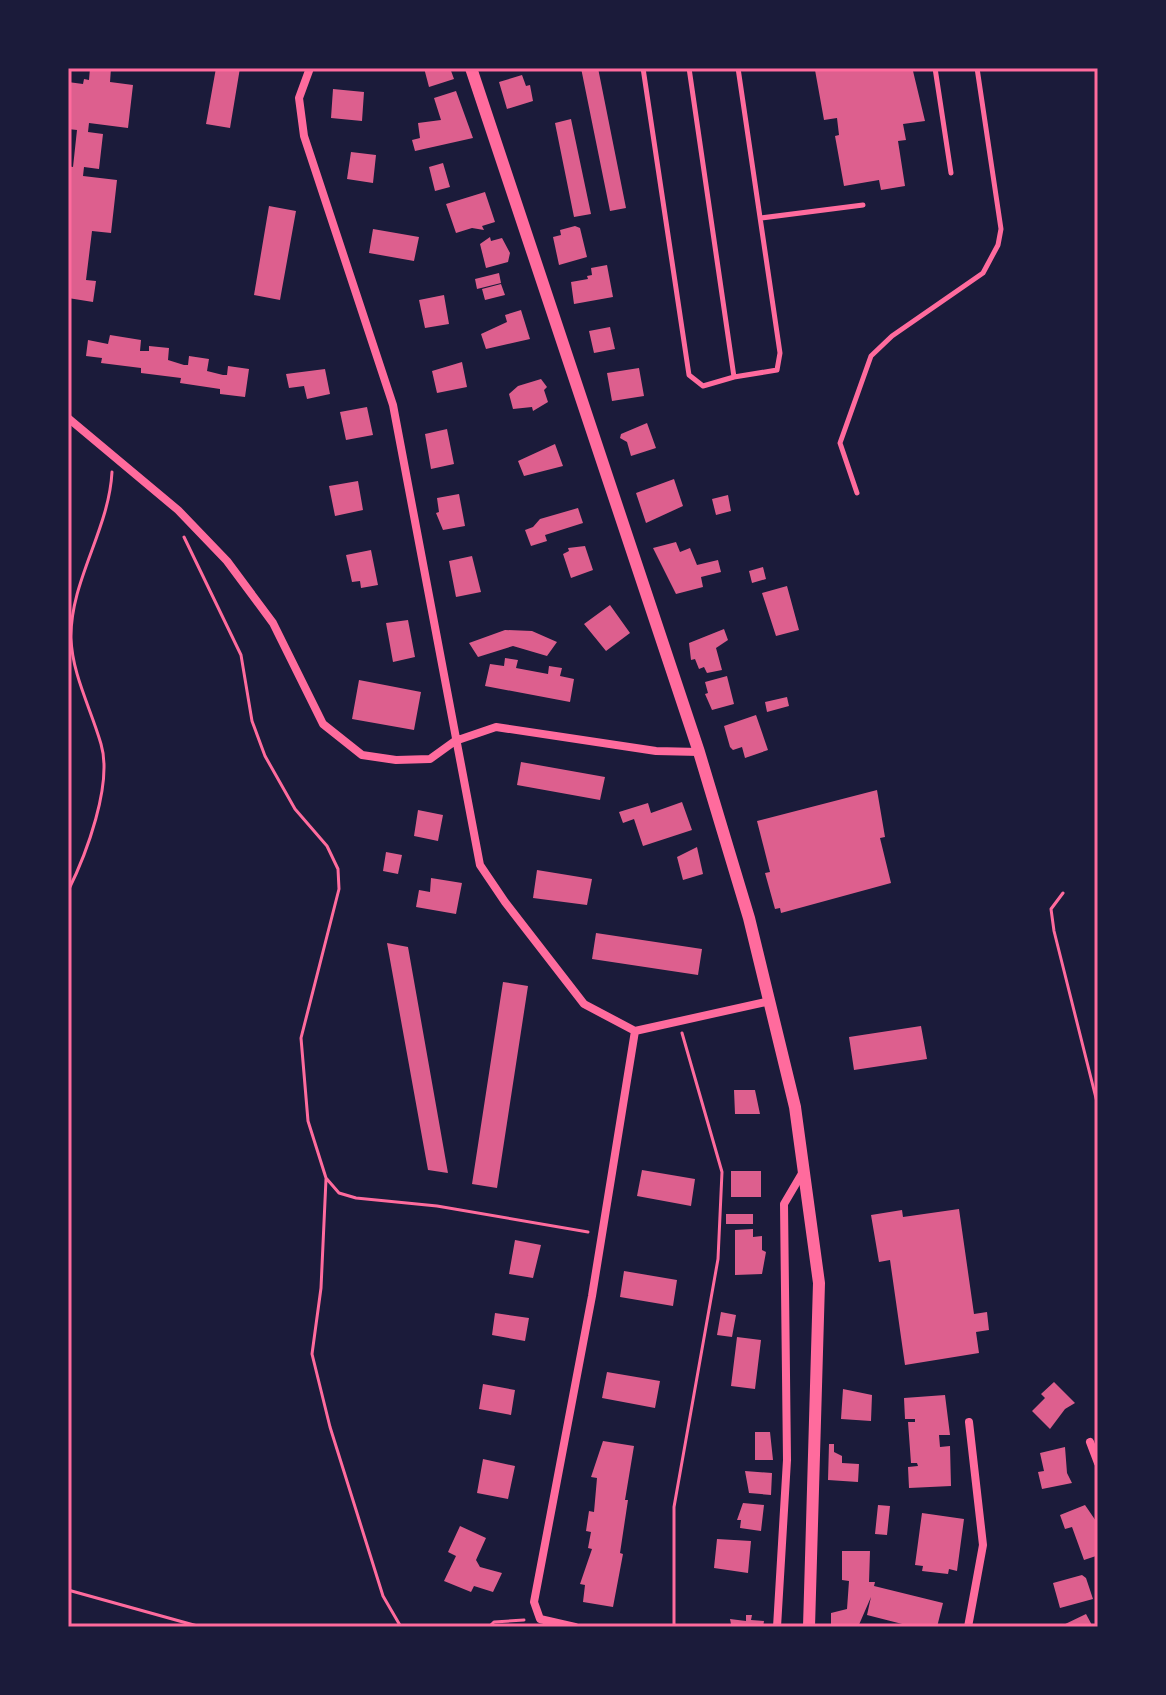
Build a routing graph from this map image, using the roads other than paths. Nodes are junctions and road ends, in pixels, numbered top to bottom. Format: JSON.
{"nodes":[{"id":1,"x":310,"y":68,"type":"edge"},
{"id":2,"x":471,"y":68,"type":"edge"},
{"id":3,"x":643,"y":68,"type":"edge"},
{"id":4,"x":689,"y":68,"type":"edge"},
{"id":5,"x":738,"y":68,"type":"edge"},
{"id":6,"x":935,"y":68,"type":"edge"},
{"id":7,"x":977,"y":68,"type":"edge"},
{"id":8,"x":951,"y":173,"type":"dead end"},
{"id":9,"x":863,"y":205,"type":"dead end"},
{"id":10,"x":761,"y":218,"type":"junction"},
{"id":11,"x":734,"y":377,"type":"junction"},
{"id":12,"x":68,"y":418,"type":"edge"},
{"id":13,"x":857,"y":493,"type":"dead end"},
{"id":14,"x":455,"y":741,"type":"junction"},
{"id":15,"x":699,"y":752,"type":"junction"},
{"id":16,"x":770,"y":1001,"type":"junction"},
{"id":17,"x":635,"y":1031,"type":"junction"},
{"id":18,"x":804,"y":1170,"type":"junction"},
{"id":19,"x":969,"y":1422,"type":"dead end"},
{"id":20,"x":1090,"y":1442,"type":"dead end"},
{"id":21,"x":1098,"y":1463,"type":"edge"},
{"id":22,"x":575,"y":1627,"type":"edge"},
{"id":23,"x":777,"y":1627,"type":"edge"},
{"id":24,"x":809,"y":1627,"type":"edge"},
{"id":25,"x":968,"y":1627,"type":"edge"}],
"edges":[{"from":1,"to":14,"type":"street"},
{"from":2,"to":15,"type":"street"},
{"from":3,"to":11,"type":"lane"},
{"from":4,"to":11,"type":"lane"},
{"from":5,"to":10,"type":"lane"},
{"from":6,"to":8,"type":"lane"},
{"from":7,"to":13,"type":"lane"},
{"from":9,"to":10,"type":"lane"},
{"from":10,"to":11,"type":"lane"},
{"from":12,"to":14,"type":"street"},
{"from":14,"to":15,"type":"street"},
{"from":14,"to":17,"type":"street"},
{"from":15,"to":16,"type":"street"},
{"from":16,"to":17,"type":"street"},
{"from":16,"to":18,"type":"street"},
{"from":17,"to":22,"type":"street"},
{"from":18,"to":23,"type":"street"},
{"from":18,"to":24,"type":"street"},
{"from":19,"to":25,"type":"street"},
{"from":20,"to":21,"type":"street"}]}
